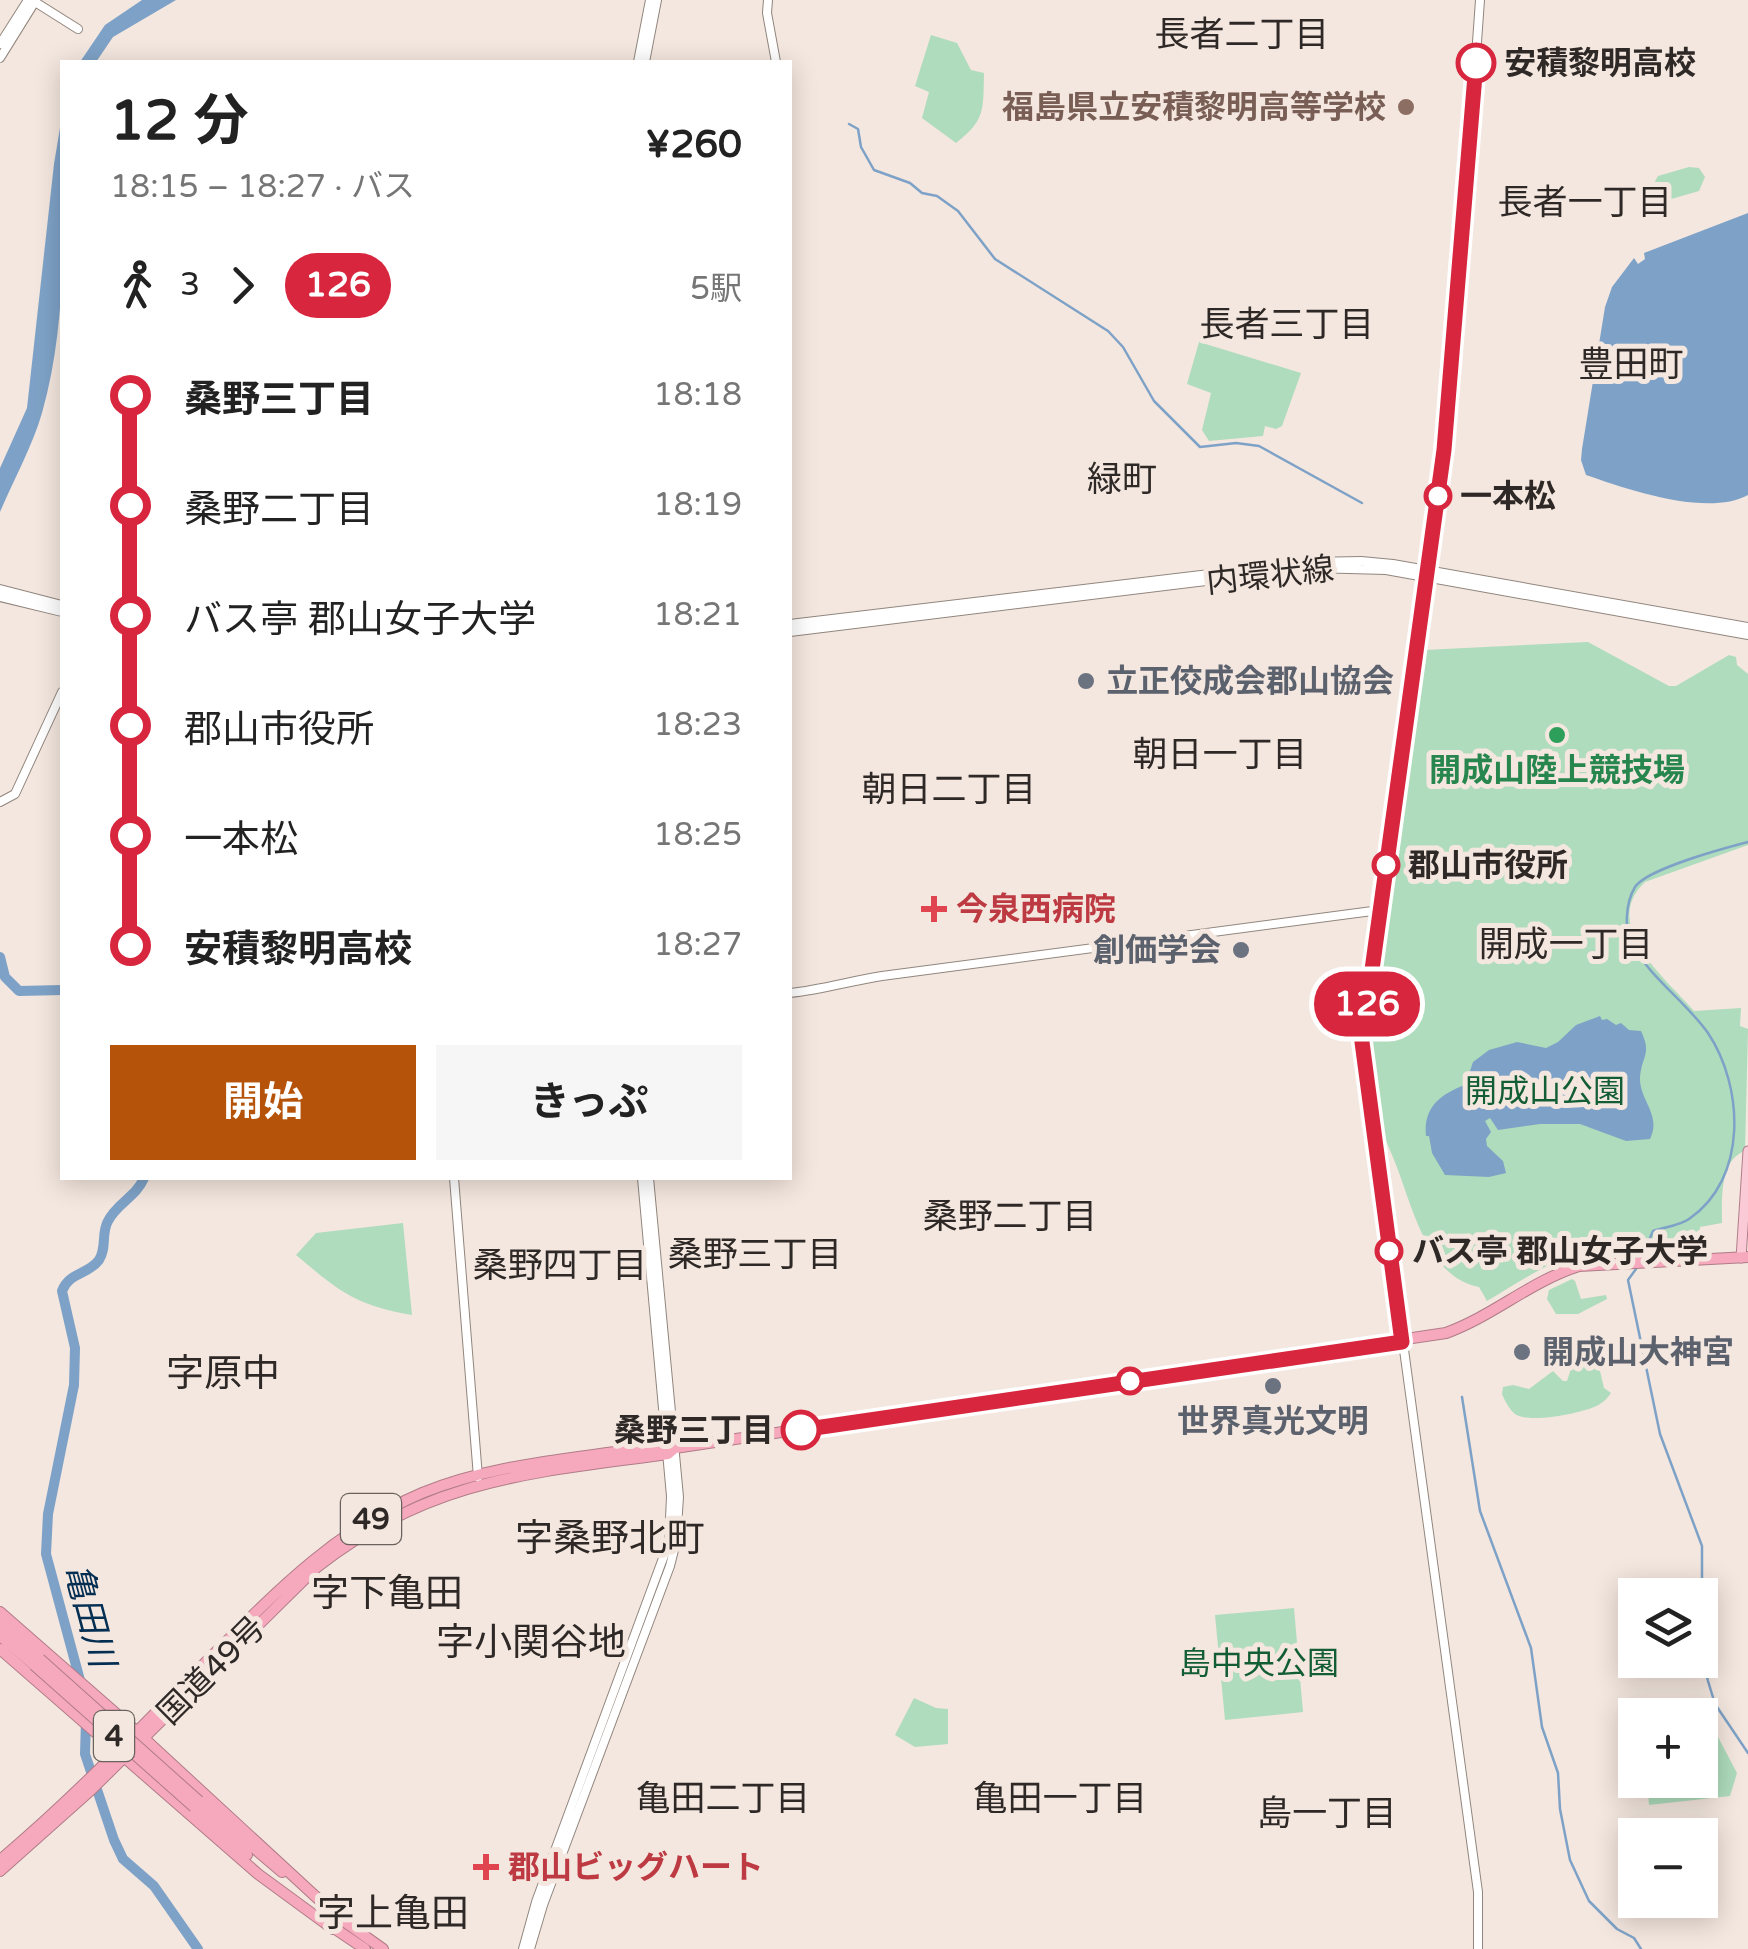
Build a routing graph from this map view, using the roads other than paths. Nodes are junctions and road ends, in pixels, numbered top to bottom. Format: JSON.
{"nodes":[{"id":1,"x":32,"y":0,"type":"edge"},
{"id":2,"x":653,"y":0,"type":"edge"},
{"id":3,"x":768,"y":0,"type":"edge"},
{"id":4,"x":1480,"y":0,"type":"edge"},
{"id":5,"x":78,"y":29,"type":"dead end"},
{"id":6,"x":0,"y":44,"type":"edge"},
{"id":7,"x":0,"y":58,"type":"edge"},
{"id":8,"x":642,"y":60,"type":"edge"},
{"id":9,"x":776,"y":60,"type":"edge"},
{"id":10,"x":1426,"y":574,"type":"junction"},
{"id":11,"x":0,"y":589,"type":"edge"},
{"id":12,"x":0,"y":597,"type":"edge"},
{"id":13,"x":60,"y":607,"type":"edge"},
{"id":14,"x":60,"y":608,"type":"edge"},
{"id":15,"x":792,"y":624,"type":"edge"},
{"id":16,"x":1748,"y":631,"type":"edge"},
{"id":17,"x":792,"y":632,"type":"edge"},
{"id":18,"x":60,"y":696,"type":"edge"},
{"id":19,"x":0,"y":802,"type":"edge"},
{"id":20,"x":1380,"y":910,"type":"junction"},
{"id":21,"x":792,"y":993,"type":"edge"},
{"id":22,"x":1748,"y":1152,"type":"edge"},
{"id":23,"x":454,"y":1180,"type":"edge"},
{"id":24,"x":646,"y":1180,"type":"edge"},
{"id":25,"x":646,"y":1180,"type":"edge"},
{"id":26,"x":1744,"y":1258,"type":"edge"},
{"id":27,"x":1402,"y":1342,"type":"junction"},
{"id":28,"x":666,"y":1445,"type":"junction"},
{"id":29,"x":478,"y":1480,"type":"junction"},
{"id":30,"x":0,"y":1612,"type":"edge"},
{"id":31,"x":0,"y":1624,"type":"edge"},
{"id":32,"x":0,"y":1636,"type":"edge"},
{"id":33,"x":0,"y":1649,"type":"edge"},
{"id":34,"x":37,"y":1662,"type":"junction"},
{"id":35,"x":140,"y":1734,"type":"junction"},
{"id":36,"x":122,"y":1753,"type":"junction"},
{"id":37,"x":89,"y":1785,"type":"junction"},
{"id":38,"x":0,"y":1860,"type":"edge"},
{"id":39,"x":0,"y":1871,"type":"edge"},
{"id":40,"x":336,"y":1924,"type":"junction"},
{"id":41,"x":364,"y":1949,"type":"edge"},
{"id":42,"x":382,"y":1949,"type":"edge"},
{"id":43,"x":526,"y":1949,"type":"edge"},
{"id":44,"x":1478,"y":1949,"type":"edge"}],
"edges":[{"from":1,"to":5,"type":"street"},
{"from":1,"to":6,"type":"street"},
{"from":1,"to":7,"type":"street"},
{"from":2,"to":8,"type":"street"},
{"from":3,"to":9,"type":"street"},
{"from":4,"to":10,"type":"street"},
{"from":10,"to":15,"type":"street","name":"内環状線"},
{"from":10,"to":16,"type":"street","name":"内環状線"},
{"from":10,"to":17,"type":"street","name":"内環状線"},
{"from":10,"to":20,"type":"street"},
{"from":11,"to":13,"type":"street"},
{"from":12,"to":14,"type":"street"},
{"from":18,"to":19,"type":"street"},
{"from":20,"to":21,"type":"street"},
{"from":20,"to":27,"type":"street"},
{"from":22,"to":26,"type":"main road"},
{"from":23,"to":29,"type":"street"},
{"from":24,"to":28,"type":"street"},
{"from":25,"to":28,"type":"street"},
{"from":26,"to":27,"type":"highway","name":"国道49号","number":"49"},
{"from":27,"to":28,"type":"highway","name":"国道49号","number":"49"},
{"from":27,"to":44,"type":"street"},
{"from":28,"to":29,"type":"highway","name":"国道49号","number":"49"},
{"from":28,"to":43,"type":"street"},
{"from":29,"to":35,"type":"highway","name":"国道49号","number":"49"},
{"from":30,"to":35,"type":"highway"},
{"from":31,"to":34,"type":"highway","number":"4"},
{"from":32,"to":34,"type":"highway","number":"4"},
{"from":33,"to":36,"type":"highway"},
{"from":34,"to":40,"type":"highway","number":"4","bridge":true},
{"from":35,"to":36,"type":"highway","name":"国道49号","number":"49"},
{"from":35,"to":40,"type":"highway"},
{"from":36,"to":37,"type":"highway","name":"国道49号","number":"49"},
{"from":36,"to":40,"type":"highway"},
{"from":37,"to":38,"type":"highway","name":"国道49号","number":"49"},
{"from":37,"to":39,"type":"highway","name":"国道49号","number":"49"},
{"from":40,"to":41,"type":"highway","number":"4"},
{"from":40,"to":42,"type":"highway","number":"4"}]}
